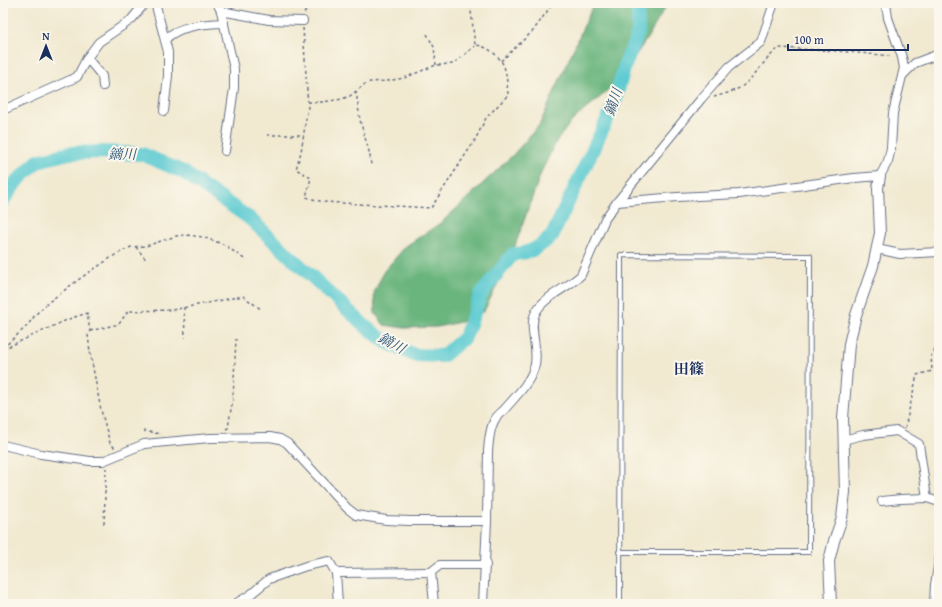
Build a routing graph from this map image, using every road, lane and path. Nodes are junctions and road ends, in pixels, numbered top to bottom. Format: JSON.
{"nodes":[{"id":1,"x":145,"y":3,"type":"edge"},
{"id":2,"x":154,"y":3,"type":"edge"},
{"id":3,"x":217,"y":3,"type":"edge"},
{"id":4,"x":312,"y":3,"type":"edge"},
{"id":5,"x":470,"y":3,"type":"edge"},
{"id":6,"x":553,"y":3,"type":"edge"},
{"id":7,"x":774,"y":3,"type":"edge"},
{"id":8,"x":886,"y":3,"type":"edge"},
{"id":9,"x":221,"y":11,"type":"junction"},
{"id":10,"x":303,"y":21,"type":"junction"},
{"id":11,"x":224,"y":23,"type":"junction"},
{"id":12,"x":427,"y":34,"type":"dead end"},
{"id":13,"x":165,"y":40,"type":"junction"},
{"id":14,"x":475,"y":46,"type":"junction"},
{"id":15,"x":939,"y":54,"type":"edge"},
{"id":16,"x":902,"y":57,"type":"junction"},
{"id":17,"x":87,"y":58,"type":"junction"},
{"id":18,"x":502,"y":61,"type":"junction"},
{"id":19,"x":436,"y":65,"type":"junction"},
{"id":20,"x":903,"y":75,"type":"junction"},
{"id":21,"x":102,"y":86,"type":"dead end"},
{"id":22,"x":356,"y":92,"type":"junction"},
{"id":23,"x":704,"y":95,"type":"junction"},
{"id":24,"x":308,"y":102,"type":"junction"},
{"id":25,"x":3,"y":110,"type":"edge"},
{"id":26,"x":164,"y":111,"type":"dead end"},
{"id":27,"x":267,"y":135,"type":"dead end"},
{"id":28,"x":303,"y":135,"type":"junction"},
{"id":29,"x":225,"y":151,"type":"dead end"},
{"id":30,"x":370,"y":166,"type":"dead end"},
{"id":31,"x":880,"y":176,"type":"junction"},
{"id":32,"x":617,"y":202,"type":"junction"},
{"id":33,"x":136,"y":247,"type":"junction"},
{"id":34,"x":876,"y":249,"type":"junction"},
{"id":35,"x":939,"y":252,"type":"edge"},
{"id":36,"x":244,"y":259,"type":"dead end"},
{"id":37,"x":147,"y":261,"type":"dead end"},
{"id":38,"x":184,"y":308,"type":"junction"},
{"id":39,"x":262,"y":310,"type":"dead end"},
{"id":40,"x":90,"y":331,"type":"junction"},
{"id":41,"x":184,"y":338,"type":"dead end"},
{"id":42,"x":236,"y":339,"type":"dead end"},
{"id":43,"x":939,"y":342,"type":"edge"},
{"id":44,"x":3,"y":349,"type":"edge"},
{"id":45,"x":224,"y":430,"type":"dead end"},
{"id":46,"x":904,"y":435,"type":"junction"},
{"id":47,"x":843,"y":440,"type":"junction"},
{"id":48,"x":3,"y":445,"type":"edge"},
{"id":49,"x":123,"y":454,"type":"junction"},
{"id":50,"x":103,"y":461,"type":"junction"},
{"id":51,"x":927,"y":498,"type":"junction"},
{"id":52,"x":882,"y":501,"type":"dead end"},
{"id":53,"x":939,"y":502,"type":"edge"},
{"id":54,"x":487,"y":522,"type":"junction"},
{"id":55,"x":104,"y":524,"type":"dead end"},
{"id":56,"x":620,"y":552,"type":"junction"},
{"id":57,"x":939,"y":560,"type":"edge"},
{"id":58,"x":486,"y":565,"type":"junction"},
{"id":59,"x":431,"y":572,"type":"junction"},
{"id":60,"x":336,"y":573,"type":"junction"},
{"id":61,"x":235,"y":604,"type":"edge"},
{"id":62,"x":338,"y":604,"type":"edge"},
{"id":63,"x":434,"y":604,"type":"edge"},
{"id":64,"x":483,"y":604,"type":"edge"},
{"id":65,"x":620,"y":604,"type":"edge"},
{"id":66,"x":831,"y":604,"type":"edge"},
{"id":67,"x":934,"y":604,"type":"edge"}],
"edges":[{"from":1,"to":17,"type":"street"},
{"from":2,"to":13,"type":"street"},
{"from":3,"to":9,"type":"street"},
{"from":4,"to":10,"type":"path"},
{"from":5,"to":14,"type":"path"},
{"from":6,"to":18,"type":"path"},
{"from":7,"to":23,"type":"street"},
{"from":8,"to":16,"type":"street"},
{"from":9,"to":10,"type":"street"},
{"from":9,"to":11,"type":"street"},
{"from":10,"to":24,"type":"path"},
{"from":11,"to":13,"type":"street"},
{"from":11,"to":29,"type":"street"},
{"from":12,"to":19,"type":"path"},
{"from":13,"to":26,"type":"street"},
{"from":14,"to":18,"type":"path"},
{"from":14,"to":19,"type":"path"},
{"from":15,"to":20,"type":"street"},
{"from":16,"to":20,"type":"street"},
{"from":16,"to":23,"type":"path"},
{"from":17,"to":21,"type":"street"},
{"from":17,"to":25,"type":"street"},
{"from":18,"to":28,"type":"path"},
{"from":19,"to":22,"type":"path"},
{"from":20,"to":31,"type":"street"},
{"from":22,"to":24,"type":"path"},
{"from":22,"to":30,"type":"path"},
{"from":23,"to":32,"type":"street"},
{"from":24,"to":28,"type":"path"},
{"from":27,"to":28,"type":"path"},
{"from":31,"to":32,"type":"street"},
{"from":31,"to":34,"type":"street"},
{"from":32,"to":54,"type":"street"},
{"from":33,"to":36,"type":"path"},
{"from":33,"to":37,"type":"path"},
{"from":33,"to":44,"type":"path"},
{"from":34,"to":35,"type":"street"},
{"from":34,"to":47,"type":"street"},
{"from":38,"to":39,"type":"path"},
{"from":38,"to":40,"type":"path"},
{"from":38,"to":41,"type":"path"},
{"from":40,"to":44,"type":"path"},
{"from":40,"to":49,"type":"path"},
{"from":42,"to":45,"type":"path"},
{"from":43,"to":46,"type":"path"},
{"from":46,"to":47,"type":"street"},
{"from":46,"to":51,"type":"street"},
{"from":47,"to":66,"type":"street"},
{"from":48,"to":50,"type":"street"},
{"from":49,"to":50,"type":"street"},
{"from":49,"to":54,"type":"street"},
{"from":50,"to":55,"type":"path"},
{"from":51,"to":52,"type":"street"},
{"from":51,"to":53,"type":"street"},
{"from":54,"to":58,"type":"street"},
{"from":56,"to":56,"type":"lane"},
{"from":56,"to":65,"type":"lane"},
{"from":57,"to":67,"type":"street"},
{"from":58,"to":59,"type":"street"},
{"from":58,"to":64,"type":"street"},
{"from":59,"to":60,"type":"street"},
{"from":59,"to":63,"type":"street"},
{"from":60,"to":61,"type":"street"},
{"from":60,"to":62,"type":"street"}]}
